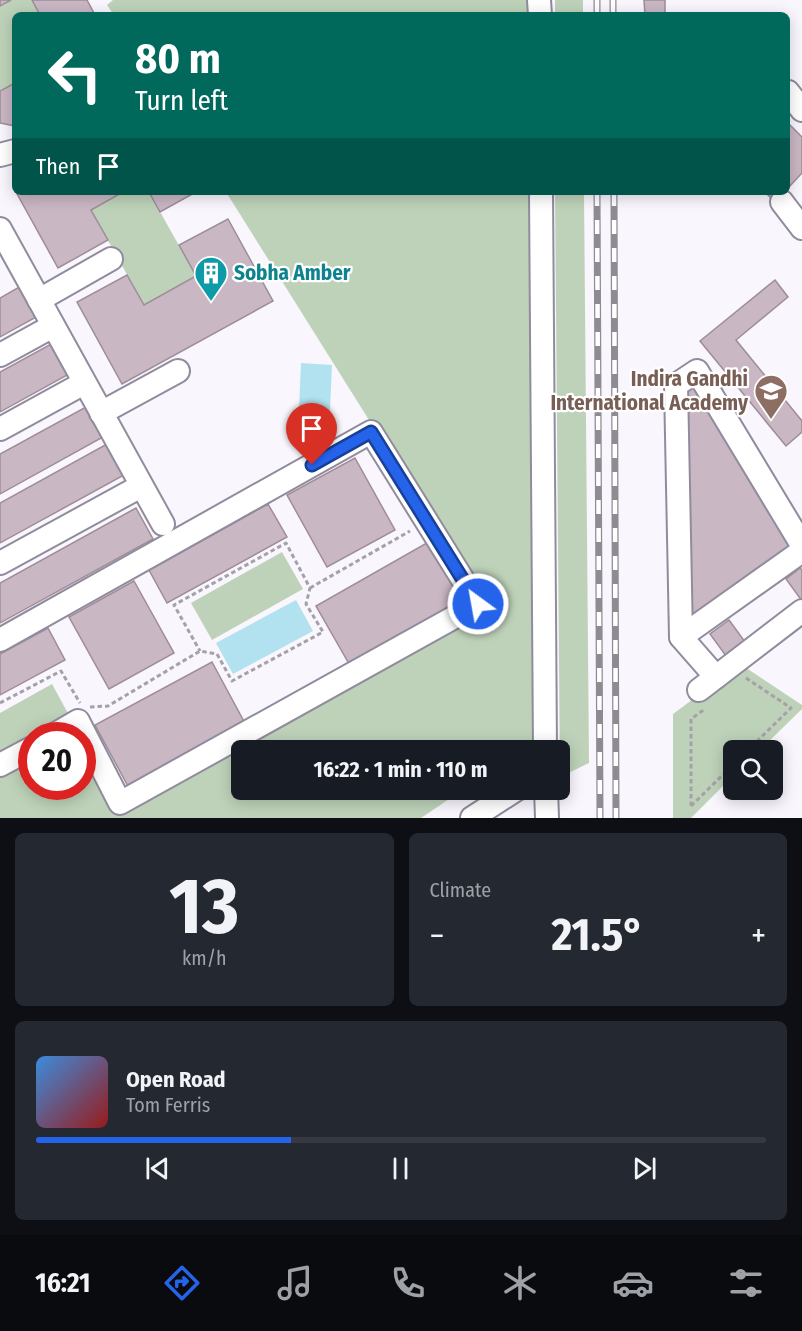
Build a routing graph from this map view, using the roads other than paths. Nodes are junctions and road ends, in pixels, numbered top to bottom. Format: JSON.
{"nodes":[{"id":1,"x":790,"y":95,"type":"edge"},
{"id":2,"x":802,"y":110,"type":"edge"},
{"id":3,"x":541,"y":195,"type":"edge"},
{"id":4,"x":782,"y":202,"type":"dead end"},
{"id":5,"x":802,"y":228,"type":"edge"},
{"id":6,"x":0,"y":229,"type":"edge"},
{"id":7,"x":111,"y":259,"type":"dead end"},
{"id":8,"x":9,"y":266,"type":"edge"},
{"id":9,"x":39,"y":300,"type":"junction"},
{"id":10,"x":53,"y":326,"type":"junction"},
{"id":11,"x":0,"y":355,"type":"edge"},
{"id":12,"x":178,"y":371,"type":"dead end"},
{"id":13,"x":84,"y":383,"type":"junction"},
{"id":14,"x":101,"y":413,"type":"junction"},
{"id":15,"x":0,"y":429,"type":"edge"},
{"id":16,"x":141,"y":486,"type":"junction"},
{"id":17,"x":163,"y":524,"type":"dead end"},
{"id":18,"x":802,"y":545,"type":"edge"},
{"id":19,"x":802,"y":551,"type":"edge"},
{"id":20,"x":0,"y":563,"type":"edge"},
{"id":21,"x":802,"y":611,"type":"edge"},
{"id":22,"x":681,"y":637,"type":"junction"},
{"id":23,"x":0,"y":640,"type":"edge"},
{"id":24,"x":545,"y":740,"type":"edge"},
{"id":25,"x":18,"y":755,"type":"edge"},
{"id":26,"x":96,"y":756,"type":"edge"},
{"id":27,"x":0,"y":765,"type":"edge"},
{"id":28,"x":500,"y":800,"type":"edge"},
{"id":29,"x":546,"y":800,"type":"edge"},
{"id":30,"x":472,"y":818,"type":"edge"},
{"id":31,"x":547,"y":818,"type":"edge"}],
"edges":[{"from":1,"to":2,"type":"street"},
{"from":3,"to":24,"type":"street"},
{"from":4,"to":5,"type":"street"},
{"from":6,"to":8,"type":"street"},
{"from":7,"to":9,"type":"street"},
{"from":8,"to":9,"type":"street"},
{"from":9,"to":10,"type":"street"},
{"from":10,"to":11,"type":"street"},
{"from":10,"to":13,"type":"street"},
{"from":12,"to":14,"type":"street"},
{"from":13,"to":14,"type":"street"},
{"from":13,"to":15,"type":"street"},
{"from":14,"to":16,"type":"street"},
{"from":16,"to":17,"type":"street"},
{"from":16,"to":20,"type":"street"},
{"from":18,"to":22,"type":"street"},
{"from":19,"to":22,"type":"street"},
{"from":21,"to":22,"type":"street"},
{"from":23,"to":26,"type":"street"},
{"from":25,"to":27,"type":"street"},
{"from":28,"to":30,"type":"street"},
{"from":29,"to":31,"type":"street"}]}
